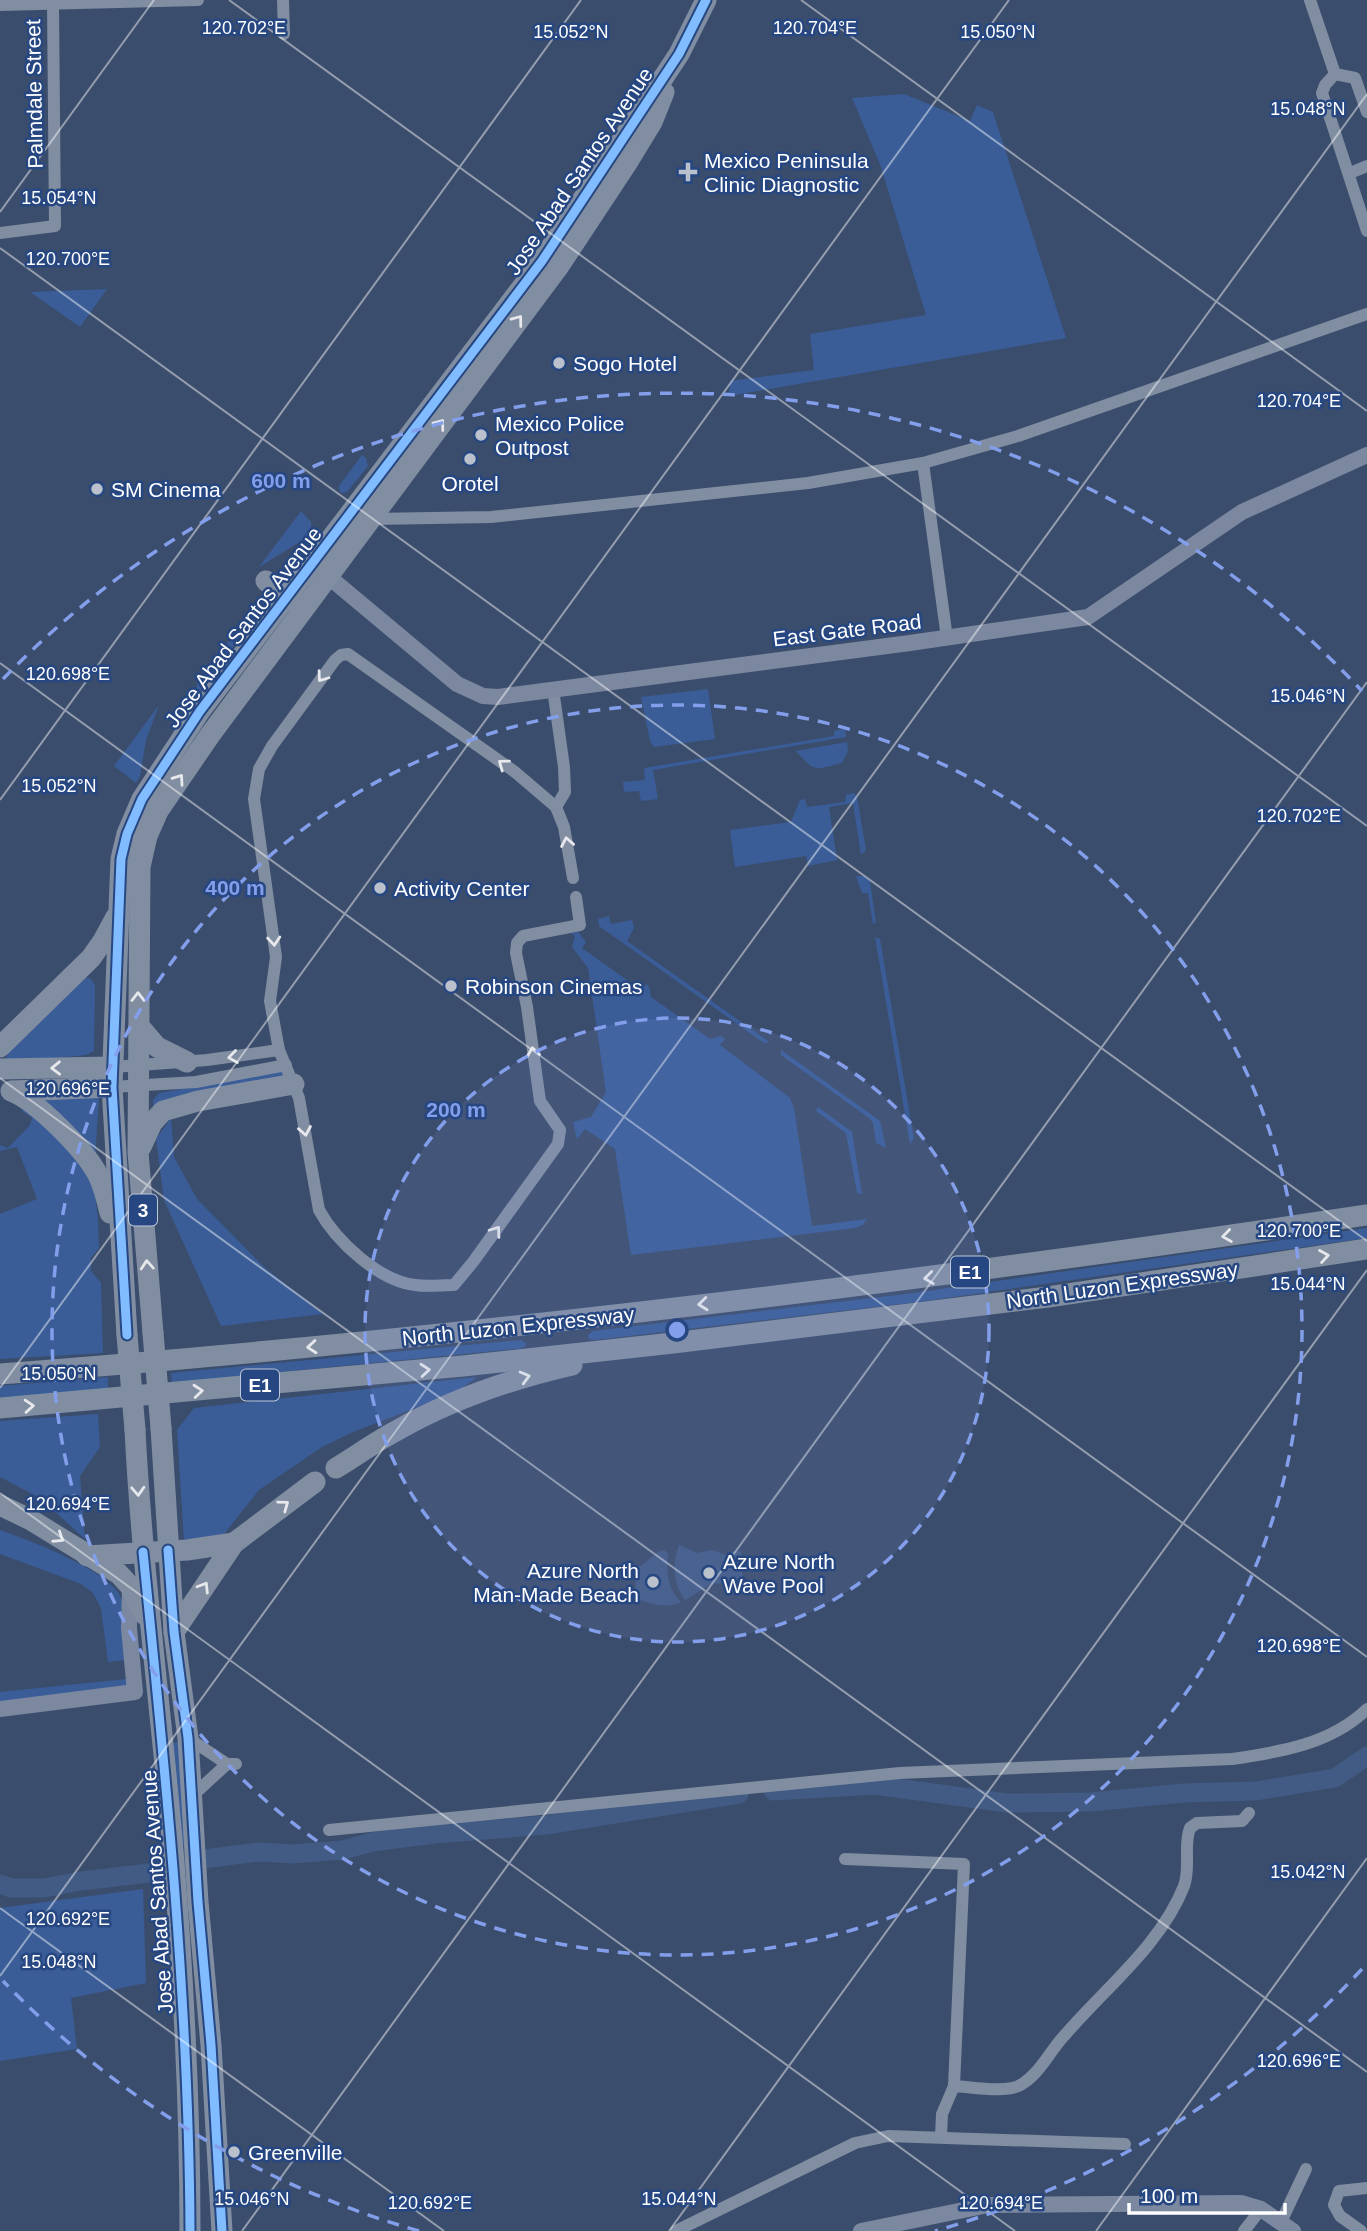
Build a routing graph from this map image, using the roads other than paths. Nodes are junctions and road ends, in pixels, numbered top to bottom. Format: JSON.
{"nodes":[{"id":1,"x":198,"y":0,"type":"edge"},
{"id":2,"x":283,"y":0,"type":"edge"},
{"id":3,"x":706,"y":0,"type":"edge"},
{"id":4,"x":1310,"y":0,"type":"edge"},
{"id":5,"x":53,"y":4,"type":"junction"},
{"id":6,"x":0,"y":5,"type":"edge"},
{"id":7,"x":284,"y":34,"type":"dead end"},
{"id":8,"x":1335,"y":74,"type":"junction"},
{"id":9,"x":1367,"y":112,"type":"edge"},
{"id":10,"x":1367,"y":166,"type":"edge"},
{"id":11,"x":1350,"y":173,"type":"junction"},
{"id":12,"x":1367,"y":231,"type":"edge"},
{"id":13,"x":0,"y":233,"type":"edge"},
{"id":14,"x":1367,"y":314,"type":"edge"},
{"id":15,"x":470,"y":369,"type":"junction"},
{"id":16,"x":1367,"y":456,"type":"edge"},
{"id":17,"x":415,"y":458,"type":"junction"},
{"id":18,"x":923,"y":463,"type":"junction"},
{"id":19,"x":372,"y":519,"type":"junction"},
{"id":20,"x":329,"y":577,"type":"junction"},
{"id":21,"x":266,"y":581,"type":"dead end"},
{"id":22,"x":292,"y":599,"type":"junction"},
{"id":23,"x":947,"y":638,"type":"junction"},
{"id":24,"x":553,"y":689,"type":"junction"},
{"id":25,"x":210,"y":735,"type":"junction"},
{"id":26,"x":556,"y":807,"type":"junction"},
{"id":27,"x":573,"y":878,"type":"dead end"},
{"id":28,"x":576,"y":897,"type":"dead end"},
{"id":29,"x":118,"y":912,"type":"junction"},
{"id":30,"x":139,"y":1026,"type":"junction"},
{"id":31,"x":0,"y":1047,"type":"edge"},
{"id":32,"x":279,"y":1050,"type":"junction"},
{"id":33,"x":187,"y":1062,"type":"junction"},
{"id":34,"x":0,"y":1069,"type":"edge"},
{"id":35,"x":290,"y":1075,"type":"junction"},
{"id":36,"x":138,"y":1076,"type":"junction"},
{"id":37,"x":112,"y":1077,"type":"junction"},
{"id":38,"x":5,"y":1092,"type":"edge"},
{"id":39,"x":138,"y":1152,"type":"junction"},
{"id":40,"x":1367,"y":1215,"type":"edge"},
{"id":41,"x":1367,"y":1250,"type":"edge"},
{"id":42,"x":123,"y":1270,"type":"junction"},
{"id":43,"x":673,"y":1343,"type":"junction"},
{"id":44,"x":2,"y":1374,"type":"edge"},
{"id":45,"x":0,"y":1408,"type":"edge"},
{"id":46,"x":336,"y":1468,"type":"dead end"},
{"id":47,"x":315,"y":1482,"type":"dead end"},
{"id":48,"x":0,"y":1505,"type":"edge"},
{"id":49,"x":234,"y":1543,"type":"junction"},
{"id":50,"x":168,"y":1549,"type":"junction"},
{"id":51,"x":87,"y":1556,"type":"junction"},
{"id":52,"x":144,"y":1558,"type":"junction"},
{"id":53,"x":129,"y":1591,"type":"junction"},
{"id":54,"x":151,"y":1627,"type":"junction"},
{"id":55,"x":174,"y":1632,"type":"junction"},
{"id":56,"x":0,"y":1709,"type":"edge"},
{"id":57,"x":1367,"y":1709,"type":"edge"},
{"id":58,"x":188,"y":1738,"type":"junction"},
{"id":59,"x":191,"y":1797,"type":"junction"},
{"id":60,"x":1249,"y":1813,"type":"dead end"},
{"id":61,"x":329,"y":1830,"type":"dead end"},
{"id":62,"x":845,"y":1859,"type":"dead end"},
{"id":63,"x":954,"y":2086,"type":"junction"},
{"id":64,"x":941,"y":2136,"type":"junction"},
{"id":65,"x":1125,"y":2144,"type":"dead end"},
{"id":66,"x":1306,"y":2169,"type":"dead end"},
{"id":67,"x":1367,"y":2188,"type":"edge"},
{"id":68,"x":220,"y":2199,"type":"junction"},
{"id":69,"x":190,"y":2201,"type":"junction"},
{"id":70,"x":1261,"y":2209,"type":"junction"},
{"id":71,"x":905,"y":2226,"type":"edge"},
{"id":72,"x":1287,"y":2226,"type":"edge"},
{"id":73,"x":190,"y":2231,"type":"edge"},
{"id":74,"x":222,"y":2231,"type":"edge"},
{"id":75,"x":676,"y":2231,"type":"edge"},
{"id":76,"x":861,"y":2231,"type":"edge"},
{"id":77,"x":1244,"y":2231,"type":"edge"},
{"id":78,"x":1362,"y":2231,"type":"edge"}],
"edges":[{"from":1,"to":5,"type":"street"},
{"from":2,"to":7,"type":"street"},
{"from":3,"to":15,"type":"highway","name":"Jose Abad Santos Avenue","number":"3"},
{"from":4,"to":8,"type":"street"},
{"from":5,"to":6,"type":"street"},
{"from":5,"to":13,"type":"street","name":"Palmdale Street"},
{"from":8,"to":9,"type":"street"},
{"from":8,"to":11,"type":"street"},
{"from":10,"to":11,"type":"street"},
{"from":11,"to":12,"type":"street"},
{"from":14,"to":18,"type":"street"},
{"from":17,"to":15,"type":"highway","name":"Jose Abad Santos Avenue","number":"3","one_way":true},
{"from":15,"to":22,"type":"highway","name":"Jose Abad Santos Avenue","number":"3"},
{"from":16,"to":23,"type":"street","name":"East Gate Road"},
{"from":17,"to":19,"type":"highway","name":"Jose Abad Santos Avenue","number":"3"},
{"from":17,"to":22,"type":"highway"},
{"from":18,"to":19,"type":"street"},
{"from":18,"to":23,"type":"street"},
{"from":19,"to":20,"type":"highway","name":"Jose Abad Santos Avenue","number":"3"},
{"from":20,"to":24,"type":"street","name":"East Gate Road"},
{"from":20,"to":25,"type":"highway","name":"Jose Abad Santos Avenue","number":"3"},
{"from":21,"to":22,"type":"highway"},
{"from":22,"to":25,"type":"highway"},
{"from":22,"to":29,"type":"highway","name":"Jose Abad Santos Avenue","number":"3"},
{"from":23,"to":24,"type":"street","name":"East Gate Road"},
{"from":24,"to":26,"type":"street"},
{"from":30,"to":25,"type":"highway","name":"Jose Abad Santos Avenue","number":"3","one_way":true},
{"from":27,"to":26,"type":"street","one_way":true},
{"from":26,"to":32,"type":"street","one_way":true},
{"from":35,"to":28,"type":"street","one_way":true},
{"from":29,"to":31,"type":"highway"},
{"from":29,"to":37,"type":"highway","name":"Jose Abad Santos Avenue","number":"3"},
{"from":30,"to":33,"type":"highway"},
{"from":30,"to":36,"type":"highway","name":"Jose Abad Santos Avenue","number":"3"},
{"from":32,"to":33,"type":"street","one_way":true},
{"from":32,"to":35,"type":"street"},
{"from":33,"to":36,"type":"street"},
{"from":37,"to":34,"type":"highway","one_way":true},
{"from":35,"to":36,"type":"street"},
{"from":35,"to":39,"type":"highway"},
{"from":36,"to":37,"type":"street"},
{"from":36,"to":37,"type":"street"},
{"from":36,"to":39,"type":"highway","name":"Jose Abad Santos Avenue","number":"3"},
{"from":37,"to":38,"type":"highway"},
{"from":37,"to":42,"type":"highway","name":"Jose Abad Santos Avenue","number":"3"},
{"from":38,"to":42,"type":"highway"},
{"from":50,"to":39,"type":"highway","name":"Jose Abad Santos Avenue","number":"3","one_way":true,"bridge":true},
{"from":40,"to":44,"type":"highway","name":"North Luzon Expressway","number":"E1","one_way":true},
{"from":43,"to":41,"type":"highway","name":"North Luzon Expressway","number":"E1","one_way":true},
{"from":42,"to":52,"type":"highway","name":"Jose Abad Santos Avenue","number":"3","one_way":true,"bridge":true},
{"from":45,"to":43,"type":"highway","name":"North Luzon Expressway","number":"E1","one_way":true},
{"from":46,"to":43,"type":"highway","one_way":true},
{"from":49,"to":47,"type":"highway","one_way":true},
{"from":48,"to":51,"type":"highway","one_way":true},
{"from":49,"to":50,"type":"highway"},
{"from":55,"to":49,"type":"highway","one_way":true},
{"from":50,"to":52,"type":"highway"},
{"from":50,"to":55,"type":"highway","name":"Jose Abad Santos Avenue","number":"3"},
{"from":51,"to":52,"type":"highway"},
{"from":51,"to":53,"type":"highway"},
{"from":52,"to":53,"type":"street"},
{"from":52,"to":54,"type":"highway","name":"Jose Abad Santos Avenue","number":"3"},
{"from":53,"to":54,"type":"highway"},
{"from":53,"to":56,"type":"street"},
{"from":54,"to":69,"type":"highway","name":"Jose Abad Santos Avenue","number":"3"},
{"from":55,"to":58,"type":"highway","name":"Jose Abad Santos Avenue","number":"3"},
{"from":57,"to":61,"type":"street"},
{"from":58,"to":59,"type":"highway","name":"Jose Abad Santos Avenue","number":"3"},
{"from":58,"to":59,"type":"street"},
{"from":59,"to":68,"type":"highway","name":"Jose Abad Santos Avenue","number":"3"},
{"from":60,"to":63,"type":"street"},
{"from":62,"to":63,"type":"street"},
{"from":63,"to":64,"type":"street"},
{"from":64,"to":65,"type":"street"},
{"from":64,"to":75,"type":"street"},
{"from":66,"to":72,"type":"street"},
{"from":67,"to":78,"type":"street"},
{"from":68,"to":69,"type":"highway"},
{"from":68,"to":74,"type":"highway","name":"Jose Abad Santos Avenue","number":"3"},
{"from":69,"to":73,"type":"highway","name":"Jose Abad Santos Avenue","number":"3"},
{"from":70,"to":71,"type":"street"},
{"from":70,"to":72,"type":"street"},
{"from":70,"to":77,"type":"street"},
{"from":71,"to":76,"type":"street"}]}
